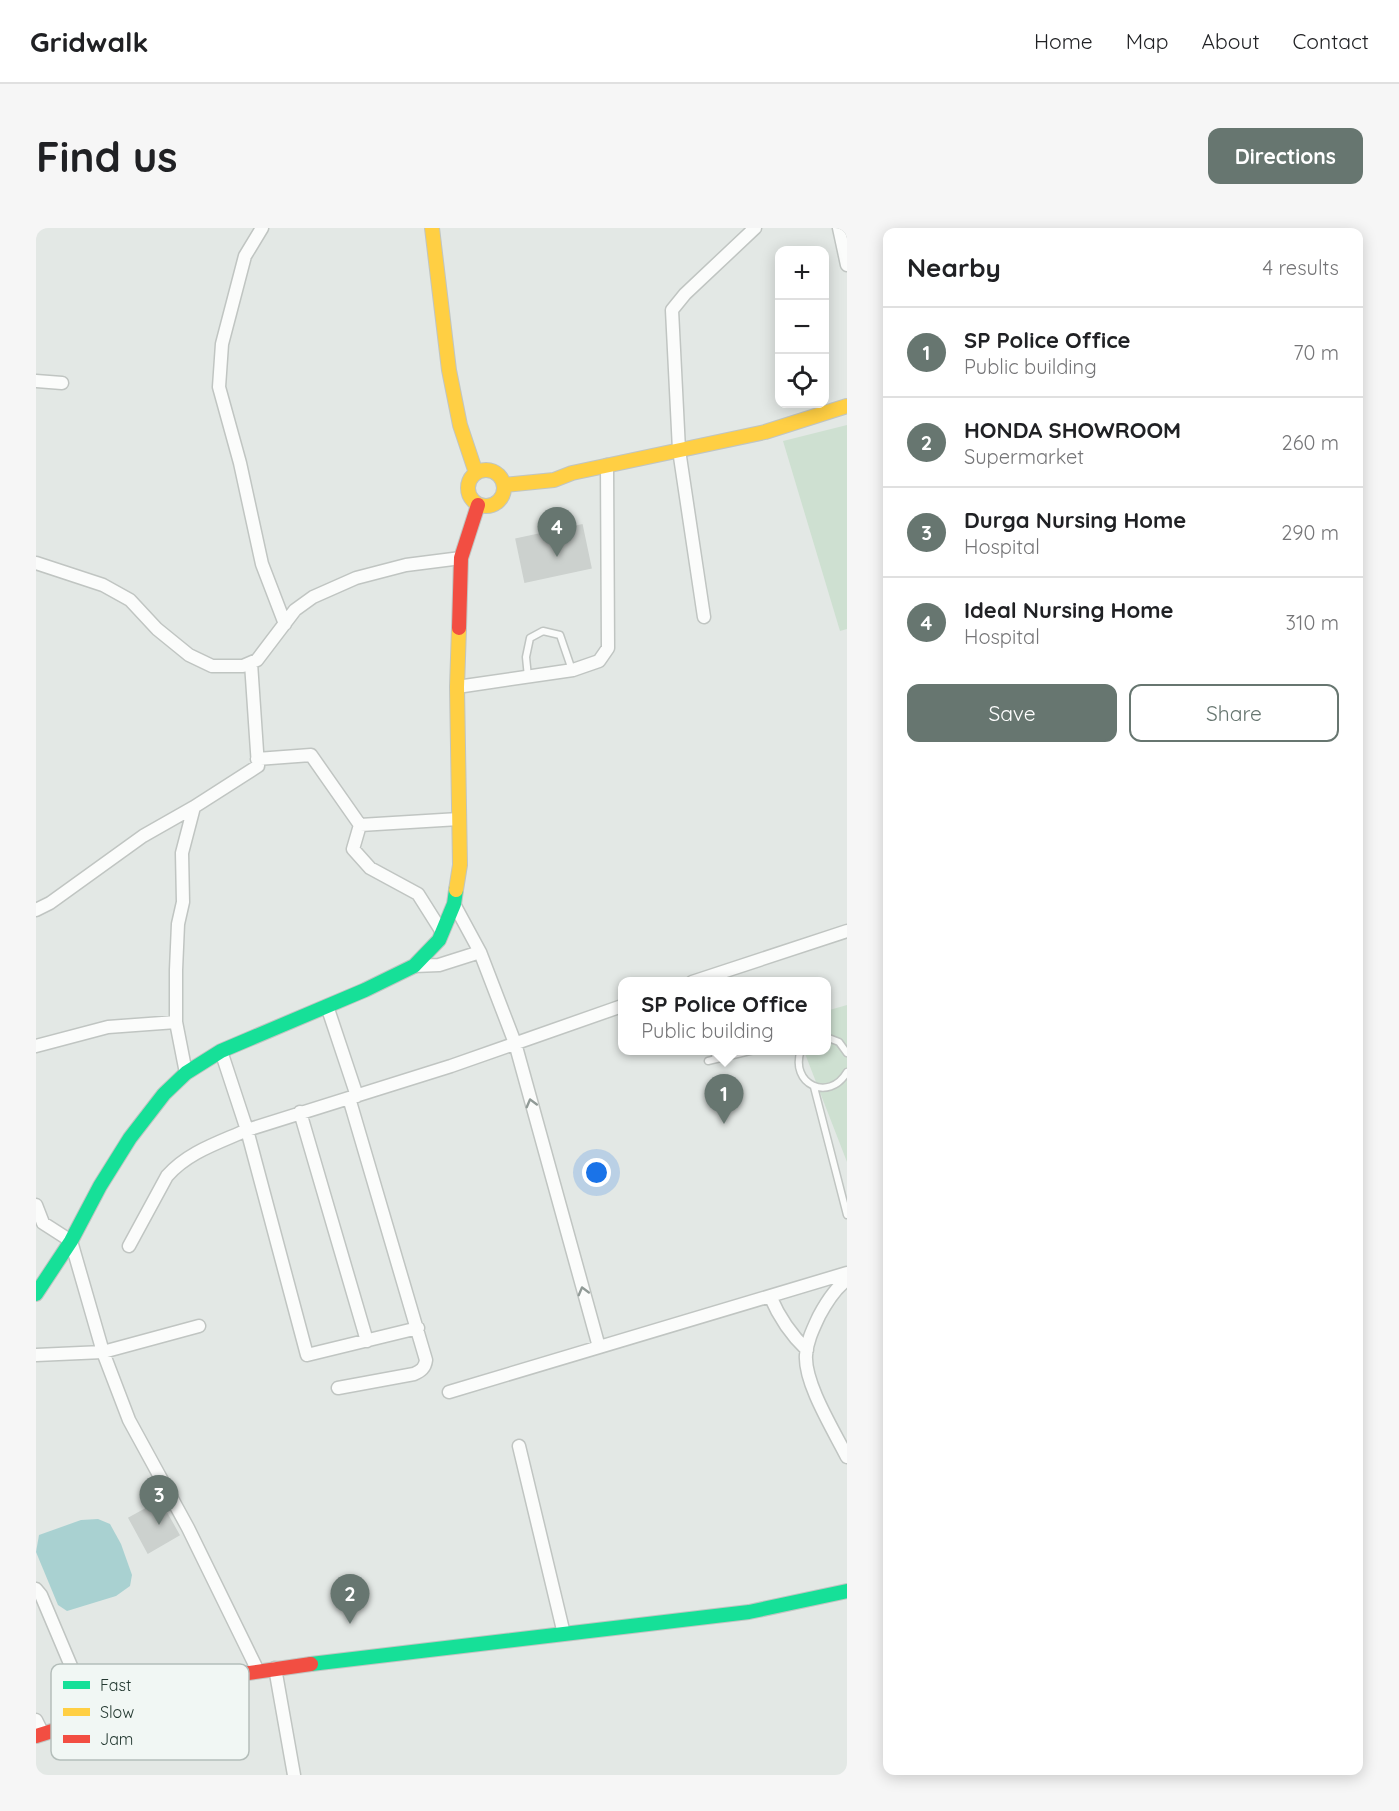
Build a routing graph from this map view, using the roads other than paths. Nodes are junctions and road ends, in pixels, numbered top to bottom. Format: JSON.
{"nodes":[{"id":1,"x":262,"y":228,"type":"edge"},
{"id":2,"x":432,"y":228,"type":"edge"},
{"id":3,"x":755,"y":228,"type":"edge"},
{"id":4,"x":839,"y":228,"type":"edge"},
{"id":5,"x":847,"y":265,"type":"edge"},
{"id":6,"x":36,"y":381,"type":"edge"},
{"id":7,"x":62,"y":383,"type":"dead end"},
{"id":8,"x":847,"y":406,"type":"edge"},
{"id":9,"x":679,"y":450,"type":"junction"},
{"id":10,"x":607,"y":465,"type":"junction"},
{"id":11,"x":476,"y":473,"type":"junction"},
{"id":12,"x":504,"y":485,"type":"junction"},
{"id":13,"x":478,"y":505,"type":"junction"},
{"id":14,"x":461,"y":558,"type":"junction"},
{"id":15,"x":36,"y":563,"type":"edge"},
{"id":16,"x":704,"y":617,"type":"dead end"},
{"id":17,"x":285,"y":624,"type":"junction"},
{"id":18,"x":251,"y":663,"type":"junction"},
{"id":19,"x":573,"y":670,"type":"junction"},
{"id":20,"x":528,"y":677,"type":"junction"},
{"id":21,"x":458,"y":687,"type":"junction"},
{"id":22,"x":257,"y":759,"type":"junction"},
{"id":23,"x":194,"y":807,"type":"junction"},
{"id":24,"x":459,"y":819,"type":"junction"},
{"id":25,"x":360,"y":825,"type":"junction"},
{"id":26,"x":454,"y":904,"type":"junction"},
{"id":27,"x":36,"y":910,"type":"edge"},
{"id":28,"x":847,"y":931,"type":"edge"},
{"id":29,"x":442,"y":932,"type":"junction"},
{"id":30,"x":480,"y":952,"type":"junction"},
{"id":31,"x":414,"y":966,"type":"junction"},
{"id":32,"x":726,"y":971,"type":"junction"},
{"id":33,"x":706,"y":977,"type":"edge"},
{"id":34,"x":721,"y":977,"type":"edge"},
{"id":35,"x":327,"y":1006,"type":"junction"},
{"id":36,"x":618,"y":1007,"type":"edge"},
{"id":37,"x":176,"y":1022,"type":"junction"},
{"id":38,"x":831,"y":1039,"type":"edge"},
{"id":39,"x":515,"y":1042,"type":"junction"},
{"id":40,"x":36,"y":1046,"type":"edge"},
{"id":41,"x":221,"y":1051,"type":"junction"},
{"id":42,"x":847,"y":1053,"type":"edge"},
{"id":43,"x":715,"y":1055,"type":"edge"},
{"id":44,"x":733,"y":1055,"type":"edge"},
{"id":45,"x":800,"y":1055,"type":"edge"},
{"id":46,"x":716,"y":1059,"type":"junction"},
{"id":47,"x":708,"y":1061,"type":"dead end"},
{"id":48,"x":847,"y":1072,"type":"edge"},
{"id":49,"x":186,"y":1073,"type":"junction"},
{"id":50,"x":814,"y":1087,"type":"junction"},
{"id":51,"x":353,"y":1097,"type":"junction"},
{"id":52,"x":300,"y":1112,"type":"junction"},
{"id":53,"x":247,"y":1130,"type":"junction"},
{"id":54,"x":36,"y":1205,"type":"edge"},
{"id":55,"x":847,"y":1215,"type":"edge"},
{"id":56,"x":71,"y":1241,"type":"junction"},
{"id":57,"x":129,"y":1246,"type":"dead end"},
{"id":58,"x":847,"y":1273,"type":"edge"},
{"id":59,"x":847,"y":1280,"type":"edge"},
{"id":60,"x":36,"y":1293,"type":"edge"},
{"id":61,"x":770,"y":1296,"type":"junction"},
{"id":62,"x":199,"y":1326,"type":"dead end"},
{"id":63,"x":418,"y":1328,"type":"junction"},
{"id":64,"x":367,"y":1341,"type":"junction"},
{"id":65,"x":598,"y":1347,"type":"junction"},
{"id":66,"x":807,"y":1350,"type":"junction"},
{"id":67,"x":103,"y":1352,"type":"junction"},
{"id":68,"x":36,"y":1355,"type":"edge"},
{"id":69,"x":338,"y":1388,"type":"dead end"},
{"id":70,"x":448,"y":1392,"type":"dead end"},
{"id":71,"x":519,"y":1446,"type":"dead end"},
{"id":72,"x":847,"y":1457,"type":"edge"},
{"id":73,"x":36,"y":1589,"type":"edge"},
{"id":74,"x":847,"y":1591,"type":"edge"},
{"id":75,"x":564,"y":1634,"type":"junction"},
{"id":76,"x":70,"y":1664,"type":"edge"},
{"id":77,"x":275,"y":1668,"type":"junction"},
{"id":78,"x":258,"y":1671,"type":"junction"},
{"id":79,"x":249,"y":1672,"type":"edge"},
{"id":80,"x":36,"y":1720,"type":"edge"},
{"id":81,"x":39,"y":1735,"type":"edge"},
{"id":82,"x":294,"y":1775,"type":"edge"}],
"edges":[{"from":1,"to":17,"type":"street"},
{"from":2,"to":11,"type":"main road"},
{"from":3,"to":9,"type":"street"},
{"from":4,"to":5,"type":"street"},
{"from":6,"to":7,"type":"street"},
{"from":8,"to":9,"type":"main road"},
{"from":9,"to":10,"type":"main road"},
{"from":9,"to":16,"type":"street"},
{"from":10,"to":12,"type":"main road"},
{"from":10,"to":19,"type":"street"},
{"from":11,"to":12,"type":"main road"},
{"from":11,"to":13,"type":"main road"},
{"from":12,"to":13,"type":"main road"},
{"from":13,"to":14,"type":"main road"},
{"from":14,"to":17,"type":"street"},
{"from":14,"to":21,"type":"main road"},
{"from":15,"to":18,"type":"street"},
{"from":17,"to":18,"type":"street"},
{"from":18,"to":22,"type":"street"},
{"from":19,"to":20,"type":"street"},
{"from":19,"to":20,"type":"lane"},
{"from":20,"to":21,"type":"street"},
{"from":21,"to":24,"type":"main road"},
{"from":22,"to":23,"type":"street"},
{"from":22,"to":25,"type":"street"},
{"from":23,"to":27,"type":"street"},
{"from":23,"to":37,"type":"street"},
{"from":24,"to":25,"type":"street"},
{"from":24,"to":26,"type":"main road"},
{"from":25,"to":29,"type":"street"},
{"from":26,"to":29,"type":"main road"},
{"from":26,"to":30,"type":"street"},
{"from":28,"to":32,"type":"street"},
{"from":29,"to":31,"type":"main road"},
{"from":30,"to":31,"type":"street"},
{"from":30,"to":39,"type":"street"},
{"from":31,"to":35,"type":"main road"},
{"from":32,"to":33,"type":"street"},
{"from":32,"to":34,"type":"lane"},
{"from":35,"to":41,"type":"main road"},
{"from":35,"to":51,"type":"street"},
{"from":36,"to":39,"type":"street"},
{"from":37,"to":40,"type":"street"},
{"from":37,"to":49,"type":"street"},
{"from":38,"to":42,"type":"lane"},
{"from":39,"to":51,"type":"street"},
{"from":65,"to":39,"type":"street","one_way":true},
{"from":41,"to":49,"type":"main road"},
{"from":41,"to":53,"type":"street"},
{"from":43,"to":46,"type":"lane"},
{"from":44,"to":46,"type":"lane"},
{"from":45,"to":50,"type":"lane"},
{"from":46,"to":47,"type":"lane"},
{"from":48,"to":50,"type":"lane"},
{"from":49,"to":56,"type":"main road"},
{"from":50,"to":55,"type":"lane"},
{"from":51,"to":52,"type":"street"},
{"from":51,"to":63,"type":"street"},
{"from":52,"to":53,"type":"street"},
{"from":52,"to":64,"type":"street"},
{"from":53,"to":57,"type":"street"},
{"from":53,"to":64,"type":"street"},
{"from":54,"to":56,"type":"street"},
{"from":56,"to":60,"type":"main road"},
{"from":56,"to":67,"type":"street"},
{"from":58,"to":61,"type":"street"},
{"from":59,"to":66,"type":"street"},
{"from":61,"to":65,"type":"street"},
{"from":61,"to":66,"type":"street"},
{"from":62,"to":67,"type":"street"},
{"from":63,"to":64,"type":"street"},
{"from":63,"to":69,"type":"street"},
{"from":65,"to":70,"type":"street"},
{"from":66,"to":72,"type":"street"},
{"from":67,"to":68,"type":"street"},
{"from":67,"to":78,"type":"street"},
{"from":71,"to":75,"type":"street"},
{"from":73,"to":76,"type":"street"},
{"from":74,"to":75,"type":"main road"},
{"from":75,"to":77,"type":"main road"},
{"from":77,"to":78,"type":"main road"},
{"from":77,"to":82,"type":"street"},
{"from":78,"to":79,"type":"main road"},
{"from":80,"to":81,"type":"street"}]}
